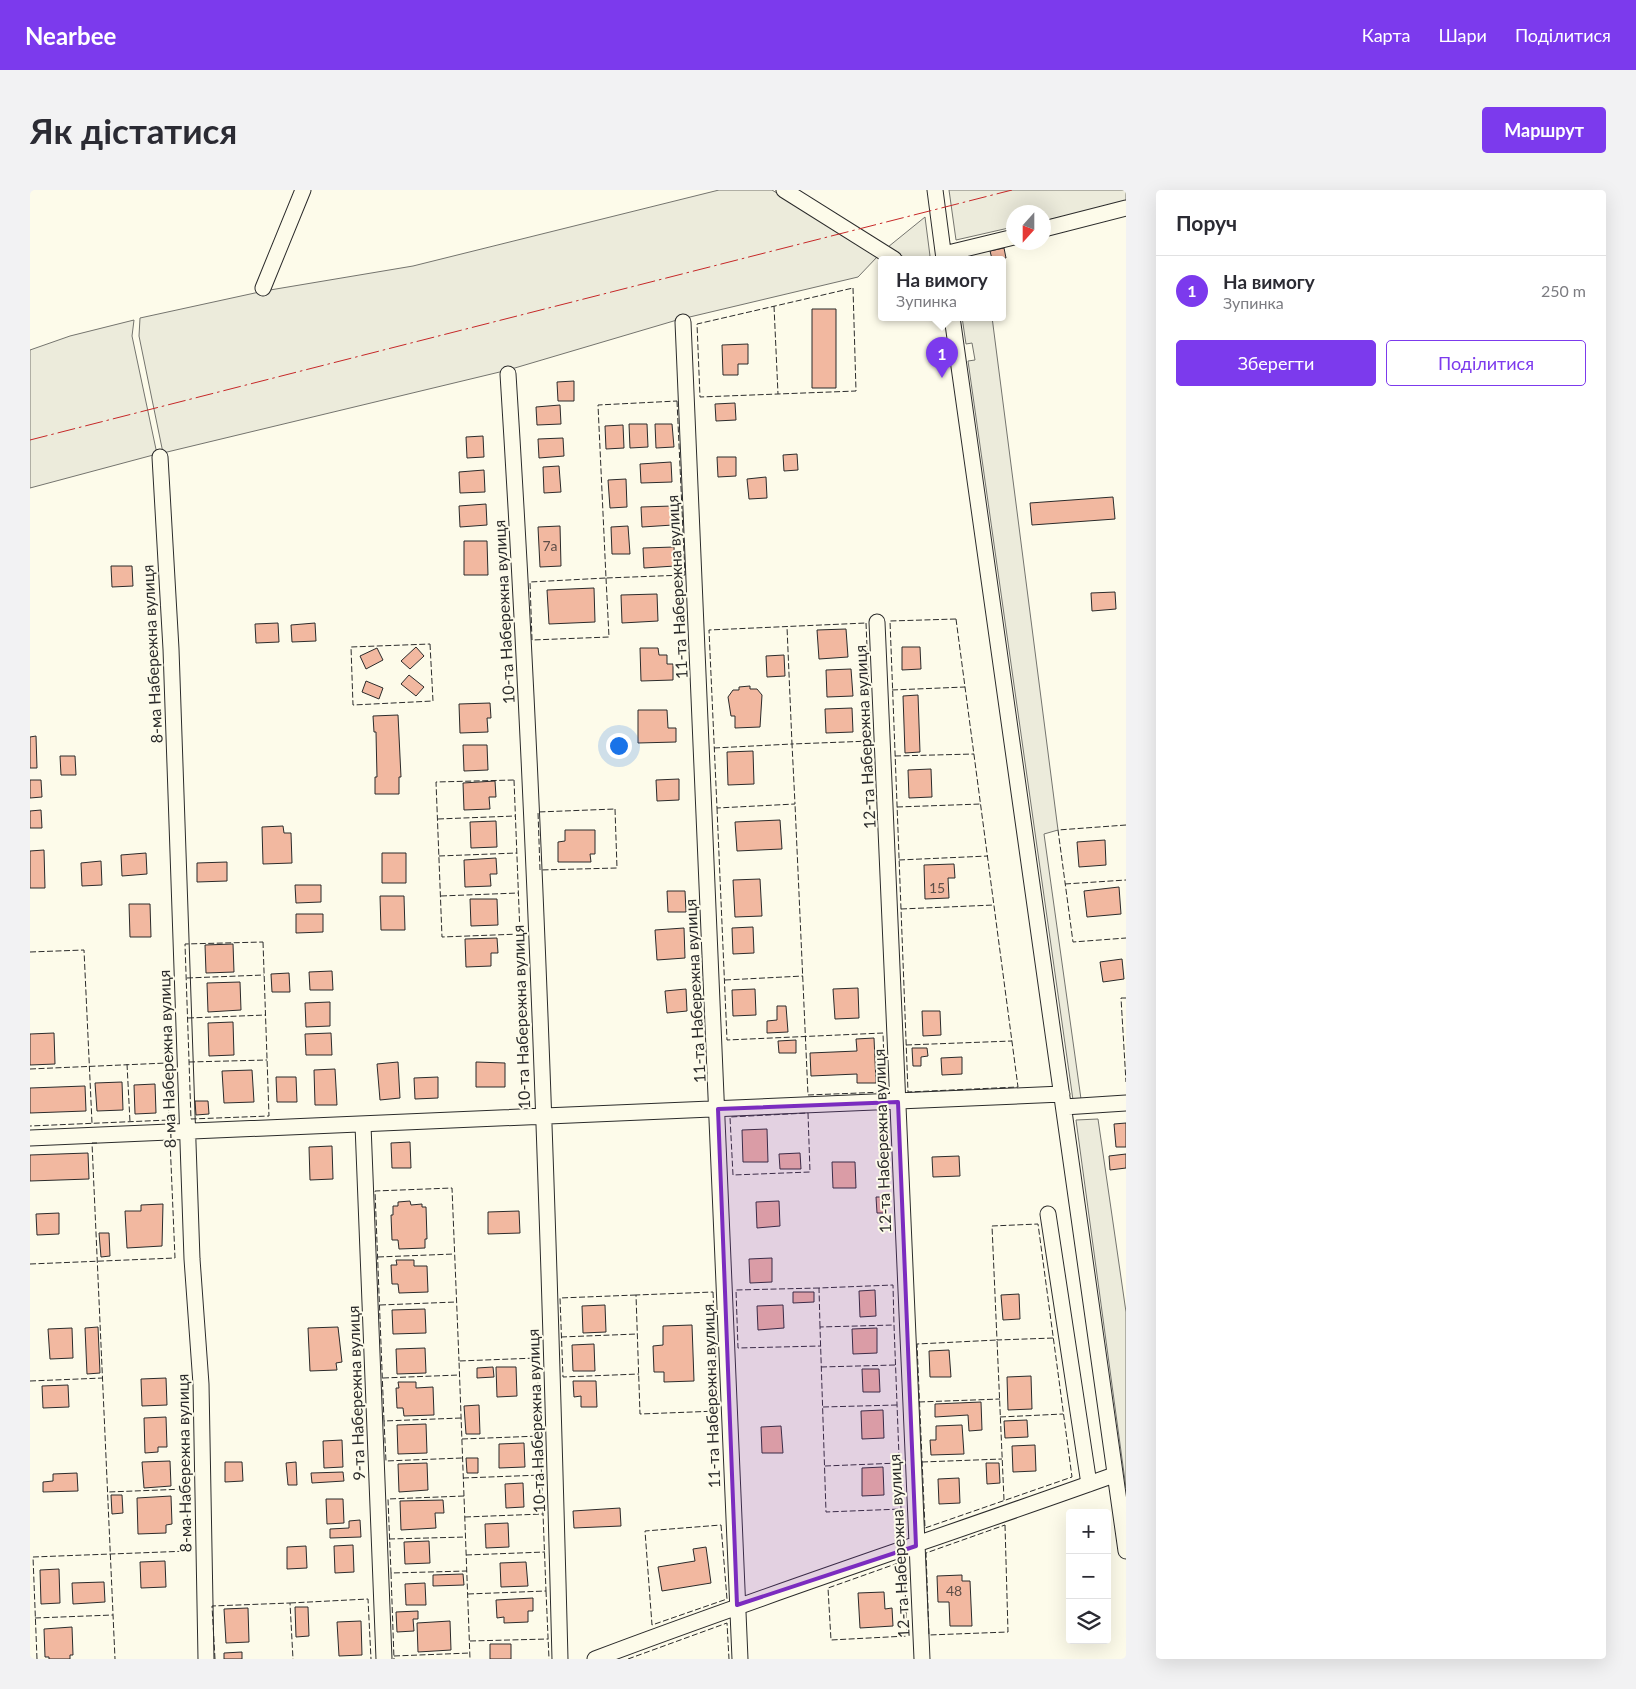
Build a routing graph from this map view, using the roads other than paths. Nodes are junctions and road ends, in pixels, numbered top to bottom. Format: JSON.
{"nodes":[{"id":1,"x":303,"y":190,"type":"edge"},
{"id":2,"x":784,"y":190,"type":"edge"},
{"id":3,"x":935,"y":190,"type":"edge"},
{"id":4,"x":1126,"y":208,"type":"edge"},
{"id":5,"x":1051,"y":227,"type":"edge"},
{"id":6,"x":1006,"y":238,"type":"edge"},
{"id":7,"x":889,"y":256,"type":"edge"},
{"id":8,"x":944,"y":256,"type":"edge"},
{"id":9,"x":947,"y":256,"type":"edge"},
{"id":10,"x":263,"y":288,"type":"dead end"},
{"id":11,"x":953,"y":321,"type":"edge"},
{"id":12,"x":683,"y":322,"type":"dead end"},
{"id":13,"x":508,"y":374,"type":"dead end"},
{"id":14,"x":160,"y":457,"type":"dead end"},
{"id":15,"x":877,"y":622,"type":"dead end"},
{"id":16,"x":1063,"y":1101,"type":"junction"},
{"id":17,"x":898,"y":1102,"type":"junction"},
{"id":18,"x":1126,"y":1103,"type":"edge"},
{"id":19,"x":718,"y":1109,"type":"junction"},
{"id":20,"x":542,"y":1117,"type":"junction"},
{"id":21,"x":363,"y":1125,"type":"junction"},
{"id":22,"x":188,"y":1133,"type":"junction"},
{"id":23,"x":30,"y":1138,"type":"edge"},
{"id":24,"x":1048,"y":1214,"type":"dead end"},
{"id":25,"x":1114,"y":1475,"type":"junction"},
{"id":26,"x":1089,"y":1484,"type":"junction"},
{"id":27,"x":916,"y":1546,"type":"junction"},
{"id":28,"x":1126,"y":1551,"type":"edge"},
{"id":29,"x":737,"y":1605,"type":"junction"},
{"id":30,"x":206,"y":1659,"type":"edge"},
{"id":31,"x":384,"y":1659,"type":"edge"},
{"id":32,"x":560,"y":1659,"type":"edge"},
{"id":33,"x":595,"y":1659,"type":"edge"},
{"id":34,"x":740,"y":1659,"type":"edge"},
{"id":35,"x":922,"y":1659,"type":"edge"}],
"edges":[{"from":1,"to":10,"type":"street"},
{"from":2,"to":7,"type":"street"},
{"from":3,"to":8,"type":"street"},
{"from":4,"to":5,"type":"street"},
{"from":6,"to":9,"type":"street"},
{"from":11,"to":16,"type":"street"},
{"from":12,"to":19,"type":"street","name":"11-та Набережна вулиця"},
{"from":13,"to":20,"type":"street","name":"10-та Набережна вулиця"},
{"from":14,"to":22,"type":"street","name":"8-ма Набережна вулиця"},
{"from":15,"to":17,"type":"street","name":"12-та Набережна вулиця"},
{"from":16,"to":17,"type":"street"},
{"from":16,"to":18,"type":"street"},
{"from":16,"to":25,"type":"street"},
{"from":17,"to":19,"type":"street"},
{"from":17,"to":27,"type":"street","name":"12-та Набережна вулиця"},
{"from":19,"to":20,"type":"street"},
{"from":19,"to":29,"type":"street","name":"11-та Набережна вулиця"},
{"from":20,"to":21,"type":"street"},
{"from":20,"to":32,"type":"street","name":"10-та Набережна вулиця"},
{"from":21,"to":22,"type":"street"},
{"from":21,"to":31,"type":"street","name":"9-та Набережна вулиця"},
{"from":22,"to":23,"type":"street"},
{"from":22,"to":30,"type":"street","name":"8-ма Набережна вулиця"},
{"from":24,"to":26,"type":"street"},
{"from":25,"to":26,"type":"street"},
{"from":25,"to":28,"type":"street"},
{"from":26,"to":27,"type":"street"},
{"from":27,"to":29,"type":"street"},
{"from":27,"to":35,"type":"street","name":"12-та Набережна вулиця"},
{"from":29,"to":33,"type":"street"},
{"from":29,"to":34,"type":"street","name":"11-та Набережна вулиця"}]}
